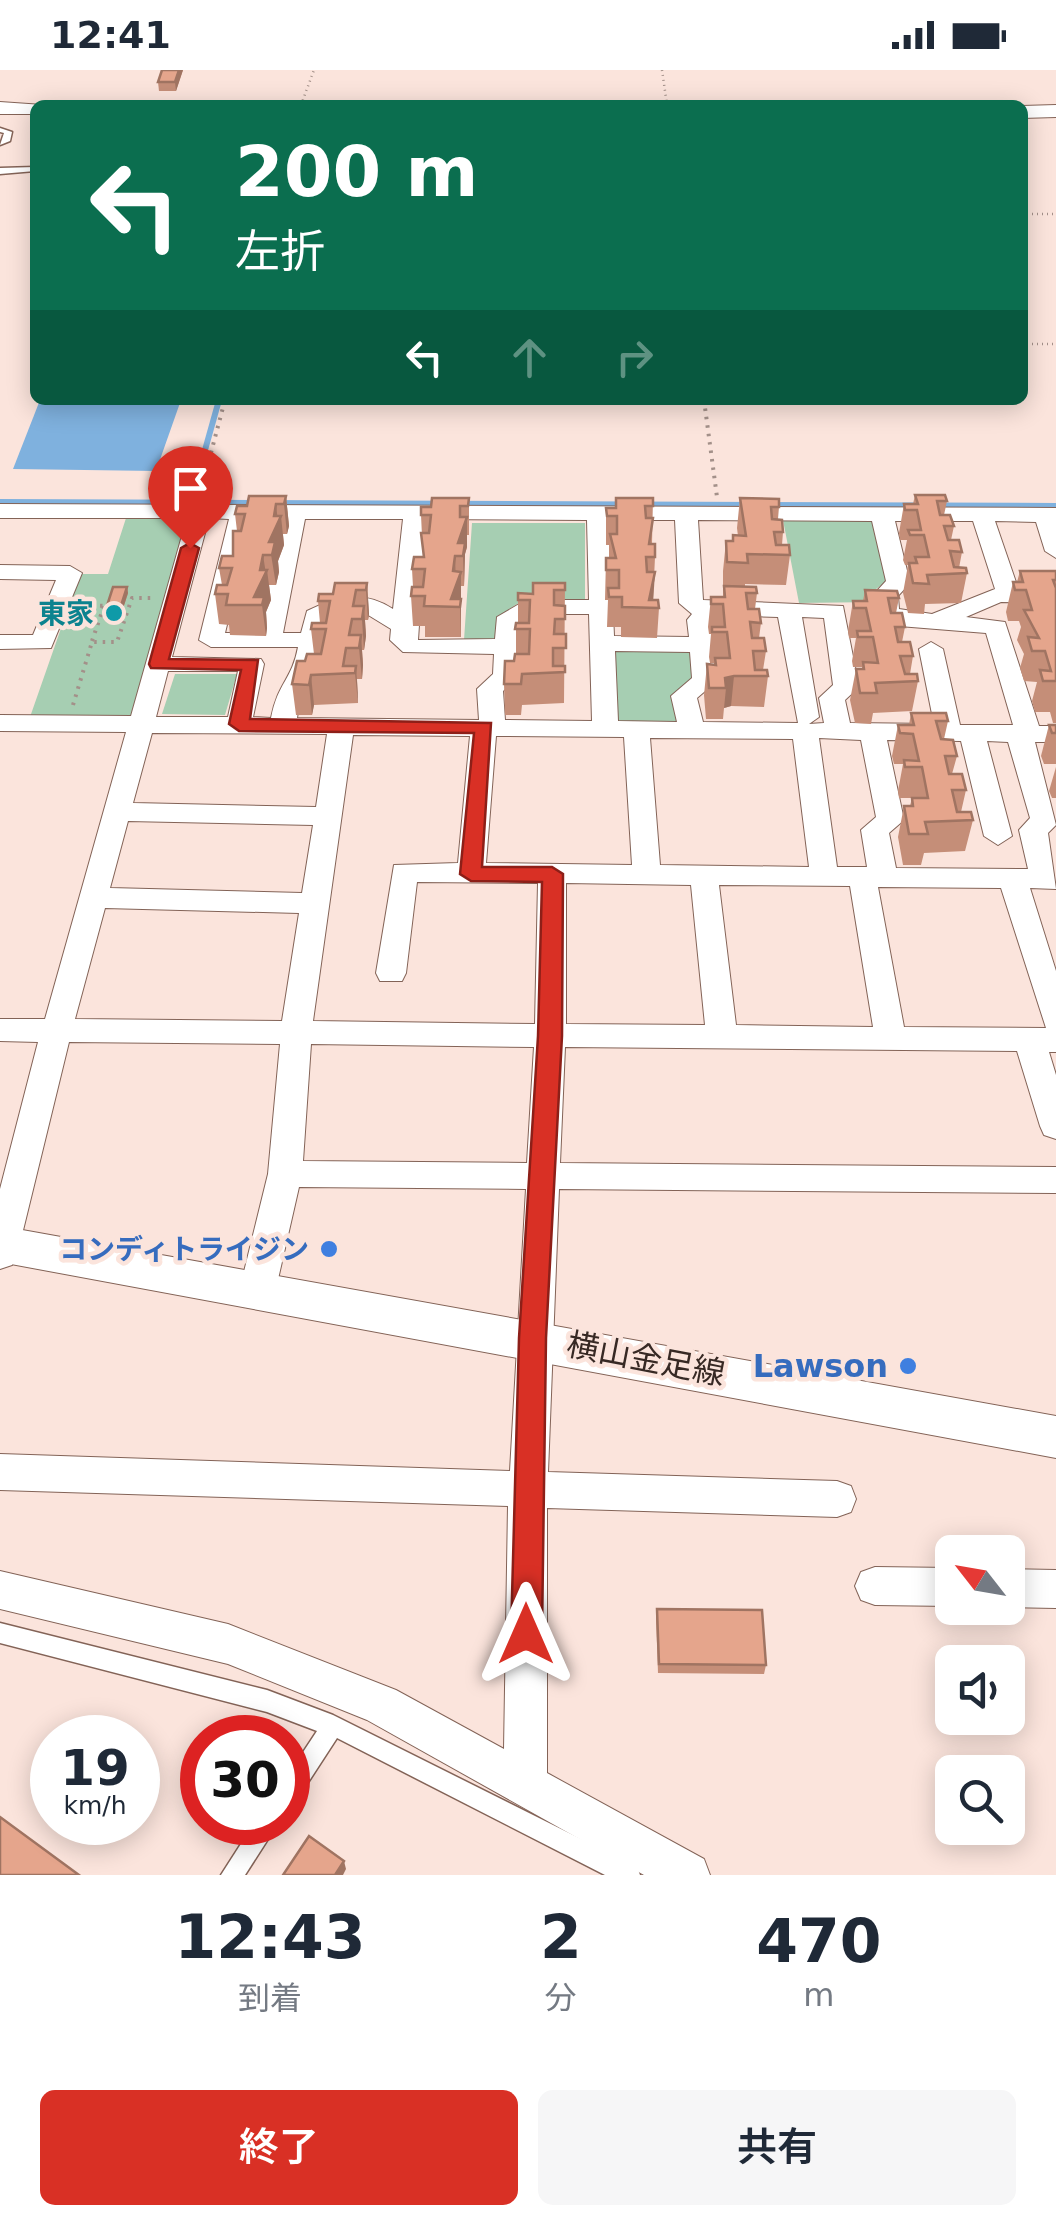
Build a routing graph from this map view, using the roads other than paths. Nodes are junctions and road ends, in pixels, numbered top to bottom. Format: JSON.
{"nodes":[{"id":1,"x":0,"y":108,"type":"edge"},
{"id":2,"x":30,"y":108,"type":"edge"},
{"id":3,"x":1028,"y":112,"type":"edge"},
{"id":4,"x":1056,"y":112,"type":"edge"},
{"id":5,"x":0,"y":130,"type":"edge"},
{"id":6,"x":0,"y":142,"type":"edge"},
{"id":7,"x":30,"y":166,"type":"edge"},
{"id":8,"x":2,"y":168,"type":"edge"},
{"id":9,"x":200,"y":504,"type":"junction"},
{"id":10,"x":0,"y":511,"type":"edge"},
{"id":11,"x":242,"y":512,"type":"junction"},
{"id":12,"x":295,"y":512,"type":"junction"},
{"id":13,"x":415,"y":512,"type":"junction"},
{"id":14,"x":686,"y":512,"type":"junction"},
{"id":15,"x":598,"y":513,"type":"junction"},
{"id":16,"x":882,"y":514,"type":"junction"},
{"id":17,"x":982,"y":515,"type":"junction"},
{"id":18,"x":1050,"y":515,"type":"edge"},
{"id":19,"x":1056,"y":551,"type":"edge"},
{"id":20,"x":0,"y":572,"type":"edge"},
{"id":21,"x":224,"y":584,"type":"junction"},
{"id":22,"x":180,"y":585,"type":"junction"},
{"id":23,"x":1056,"y":596,"type":"edge"},
{"id":24,"x":999,"y":597,"type":"junction"},
{"id":25,"x":601,"y":607,"type":"junction"},
{"id":26,"x":790,"y":610,"type":"junction"},
{"id":27,"x":708,"y":613,"type":"junction"},
{"id":28,"x":939,"y":620,"type":"junction"},
{"id":29,"x":403,"y":626,"type":"junction"},
{"id":30,"x":996,"y":627,"type":"junction"},
{"id":31,"x":270,"y":640,"type":"junction"},
{"id":32,"x":312,"y":640,"type":"junction"},
{"id":33,"x":0,"y":642,"type":"edge"},
{"id":34,"x":602,"y":643,"type":"junction"},
{"id":35,"x":702,"y":645,"type":"junction"},
{"id":36,"x":507,"y":646,"type":"junction"},
{"id":37,"x":931,"y":649,"type":"dead end"},
{"id":38,"x":158,"y":664,"type":"junction"},
{"id":39,"x":142,"y":724,"type":"junction"},
{"id":40,"x":239,"y":724,"type":"junction"},
{"id":41,"x":805,"y":724,"type":"junction"},
{"id":42,"x":284,"y":725,"type":"junction"},
{"id":43,"x":341,"y":726,"type":"junction"},
{"id":44,"x":488,"y":727,"type":"junction"},
{"id":45,"x":605,"y":728,"type":"junction"},
{"id":46,"x":636,"y":729,"type":"junction"},
{"id":47,"x":2,"y":730,"type":"edge"},
{"id":48,"x":692,"y":730,"type":"junction"},
{"id":49,"x":839,"y":731,"type":"junction"},
{"id":50,"x":872,"y":732,"type":"junction"},
{"id":51,"x":961,"y":732,"type":"junction"},
{"id":52,"x":1035,"y":734,"type":"edge"},
{"id":53,"x":118,"y":812,"type":"junction"},
{"id":54,"x":328,"y":816,"type":"junction"},
{"id":55,"x":998,"y":836,"type":"dead end"},
{"id":56,"x":471,"y":874,"type":"junction"},
{"id":57,"x":552,"y":874,"type":"junction"},
{"id":58,"x":647,"y":876,"type":"junction"},
{"id":59,"x":704,"y":876,"type":"junction"},
{"id":60,"x":824,"y":876,"type":"junction"},
{"id":61,"x":872,"y":876,"type":"junction"},
{"id":62,"x":1014,"y":879,"type":"junction"},
{"id":63,"x":1051,"y":879,"type":"edge"},
{"id":64,"x":95,"y":898,"type":"junction"},
{"id":65,"x":316,"y":903,"type":"junction"},
{"id":66,"x":391,"y":973,"type":"dead end"},
{"id":67,"x":1056,"y":1020,"type":"edge"},
{"id":68,"x":0,"y":1030,"type":"edge"},
{"id":69,"x":57,"y":1030,"type":"junction"},
{"id":70,"x":296,"y":1034,"type":"junction"},
{"id":71,"x":550,"y":1036,"type":"junction"},
{"id":72,"x":722,"y":1038,"type":"junction"},
{"id":73,"x":890,"y":1039,"type":"junction"},
{"id":74,"x":1042,"y":1040,"type":"edge"},
{"id":75,"x":1056,"y":1126,"type":"edge"},
{"id":76,"x":285,"y":1174,"type":"junction"},
{"id":77,"x":540,"y":1176,"type":"junction"},
{"id":78,"x":1056,"y":1180,"type":"edge"},
{"id":79,"x":1,"y":1248,"type":"edge"},
{"id":80,"x":258,"y":1288,"type":"junction"},
{"id":81,"x":532,"y":1338,"type":"junction"},
{"id":82,"x":1056,"y":1436,"type":"edge"},
{"id":83,"x":0,"y":1472,"type":"edge"},
{"id":84,"x":528,"y":1486,"type":"junction"},
{"id":85,"x":837,"y":1499,"type":"dead end"},
{"id":86,"x":875,"y":1586,"type":"dead end"},
{"id":87,"x":935,"y":1587,"type":"edge"},
{"id":88,"x":1025,"y":1588,"type":"edge"},
{"id":89,"x":1056,"y":1588,"type":"edge"},
{"id":90,"x":0,"y":1590,"type":"edge"},
{"id":91,"x":0,"y":1633,"type":"edge"},
{"id":92,"x":333,"y":1726,"type":"junction"},
{"id":93,"x":310,"y":1760,"type":"edge"},
{"id":94,"x":526,"y":1784,"type":"junction"},
{"id":95,"x":252,"y":1845,"type":"edge"},
{"id":96,"x":232,"y":1875,"type":"edge"},
{"id":97,"x":629,"y":1875,"type":"edge"},
{"id":98,"x":688,"y":1875,"type":"edge"}],
"edges":[{"from":1,"to":2,"type":"street"},
{"from":3,"to":4,"type":"street"},
{"from":5,"to":6,"type":"lane"},
{"from":7,"to":8,"type":"lane"},
{"from":9,"to":10,"type":"street"},
{"from":9,"to":11,"type":"street"},
{"from":9,"to":22,"type":"street"},
{"from":11,"to":12,"type":"street"},
{"from":11,"to":21,"type":"street"},
{"from":12,"to":13,"type":"street"},
{"from":12,"to":31,"type":"street"},
{"from":13,"to":15,"type":"street"},
{"from":13,"to":29,"type":"street"},
{"from":14,"to":15,"type":"street"},
{"from":14,"to":16,"type":"street"},
{"from":14,"to":27,"type":"street"},
{"from":15,"to":25,"type":"street"},
{"from":16,"to":17,"type":"street"},
{"from":16,"to":28,"type":"street"},
{"from":17,"to":18,"type":"street"},
{"from":17,"to":24,"type":"street"},
{"from":18,"to":19,"type":"street"},
{"from":20,"to":33,"type":"street"},
{"from":21,"to":22,"type":"street"},
{"from":21,"to":31,"type":"street"},
{"from":22,"to":38,"type":"street"},
{"from":23,"to":24,"type":"street"},
{"from":24,"to":28,"type":"street"},
{"from":24,"to":30,"type":"street"},
{"from":25,"to":34,"type":"street"},
{"from":25,"to":36,"type":"street"},
{"from":26,"to":27,"type":"street"},
{"from":26,"to":41,"type":"street"},
{"from":26,"to":49,"type":"street"},
{"from":27,"to":35,"type":"street"},
{"from":28,"to":30,"type":"street"},
{"from":29,"to":32,"type":"street"},
{"from":29,"to":36,"type":"street"},
{"from":30,"to":52,"type":"street"},
{"from":31,"to":32,"type":"street"},
{"from":32,"to":42,"type":"street"},
{"from":34,"to":35,"type":"street"},
{"from":34,"to":45,"type":"street"},
{"from":35,"to":48,"type":"street"},
{"from":36,"to":44,"type":"street"},
{"from":37,"to":51,"type":"street"},
{"from":38,"to":39,"type":"street"},
{"from":38,"to":40,"type":"street"},
{"from":39,"to":40,"type":"street"},
{"from":39,"to":47,"type":"street"},
{"from":39,"to":53,"type":"street"},
{"from":40,"to":42,"type":"street"},
{"from":41,"to":48,"type":"street"},
{"from":41,"to":49,"type":"street"},
{"from":41,"to":60,"type":"street"},
{"from":42,"to":43,"type":"street"},
{"from":43,"to":44,"type":"street"},
{"from":43,"to":54,"type":"street"},
{"from":44,"to":45,"type":"street"},
{"from":44,"to":56,"type":"street"},
{"from":45,"to":46,"type":"street"},
{"from":46,"to":48,"type":"street"},
{"from":46,"to":58,"type":"street"},
{"from":49,"to":50,"type":"street"},
{"from":50,"to":51,"type":"street"},
{"from":50,"to":61,"type":"street"},
{"from":51,"to":52,"type":"street"},
{"from":51,"to":55,"type":"street"},
{"from":52,"to":63,"type":"street"},
{"from":53,"to":54,"type":"street"},
{"from":53,"to":64,"type":"street"},
{"from":54,"to":65,"type":"street"},
{"from":56,"to":57,"type":"street"},
{"from":56,"to":66,"type":"street"},
{"from":57,"to":58,"type":"street"},
{"from":57,"to":71,"type":"street"},
{"from":58,"to":59,"type":"street"},
{"from":59,"to":60,"type":"street"},
{"from":59,"to":72,"type":"street"},
{"from":60,"to":61,"type":"street"},
{"from":61,"to":62,"type":"street"},
{"from":61,"to":73,"type":"street"},
{"from":62,"to":63,"type":"street"},
{"from":62,"to":67,"type":"street"},
{"from":64,"to":65,"type":"street"},
{"from":64,"to":69,"type":"street"},
{"from":65,"to":70,"type":"street"},
{"from":68,"to":69,"type":"street"},
{"from":69,"to":70,"type":"street"},
{"from":69,"to":79,"type":"street"},
{"from":70,"to":71,"type":"street"},
{"from":70,"to":76,"type":"street"},
{"from":71,"to":72,"type":"street"},
{"from":71,"to":77,"type":"street"},
{"from":72,"to":73,"type":"street"},
{"from":73,"to":74,"type":"street"},
{"from":74,"to":75,"type":"street"},
{"from":76,"to":77,"type":"street"},
{"from":76,"to":80,"type":"street"},
{"from":77,"to":78,"type":"street"},
{"from":77,"to":81,"type":"street"},
{"from":79,"to":80,"type":"street","name":"横山金足線"},
{"from":80,"to":81,"type":"street","name":"横山金足線"},
{"from":81,"to":82,"type":"street","name":"横山金足線"},
{"from":81,"to":84,"type":"street"},
{"from":83,"to":84,"type":"street"},
{"from":84,"to":85,"type":"street"},
{"from":84,"to":94,"type":"street"},
{"from":86,"to":87,"type":"street"},
{"from":88,"to":89,"type":"street"},
{"from":90,"to":94,"type":"street"},
{"from":91,"to":92,"type":"lane"},
{"from":92,"to":93,"type":"lane"},
{"from":92,"to":97,"type":"lane"},
{"from":94,"to":98,"type":"street"},
{"from":95,"to":96,"type":"lane"}]}
